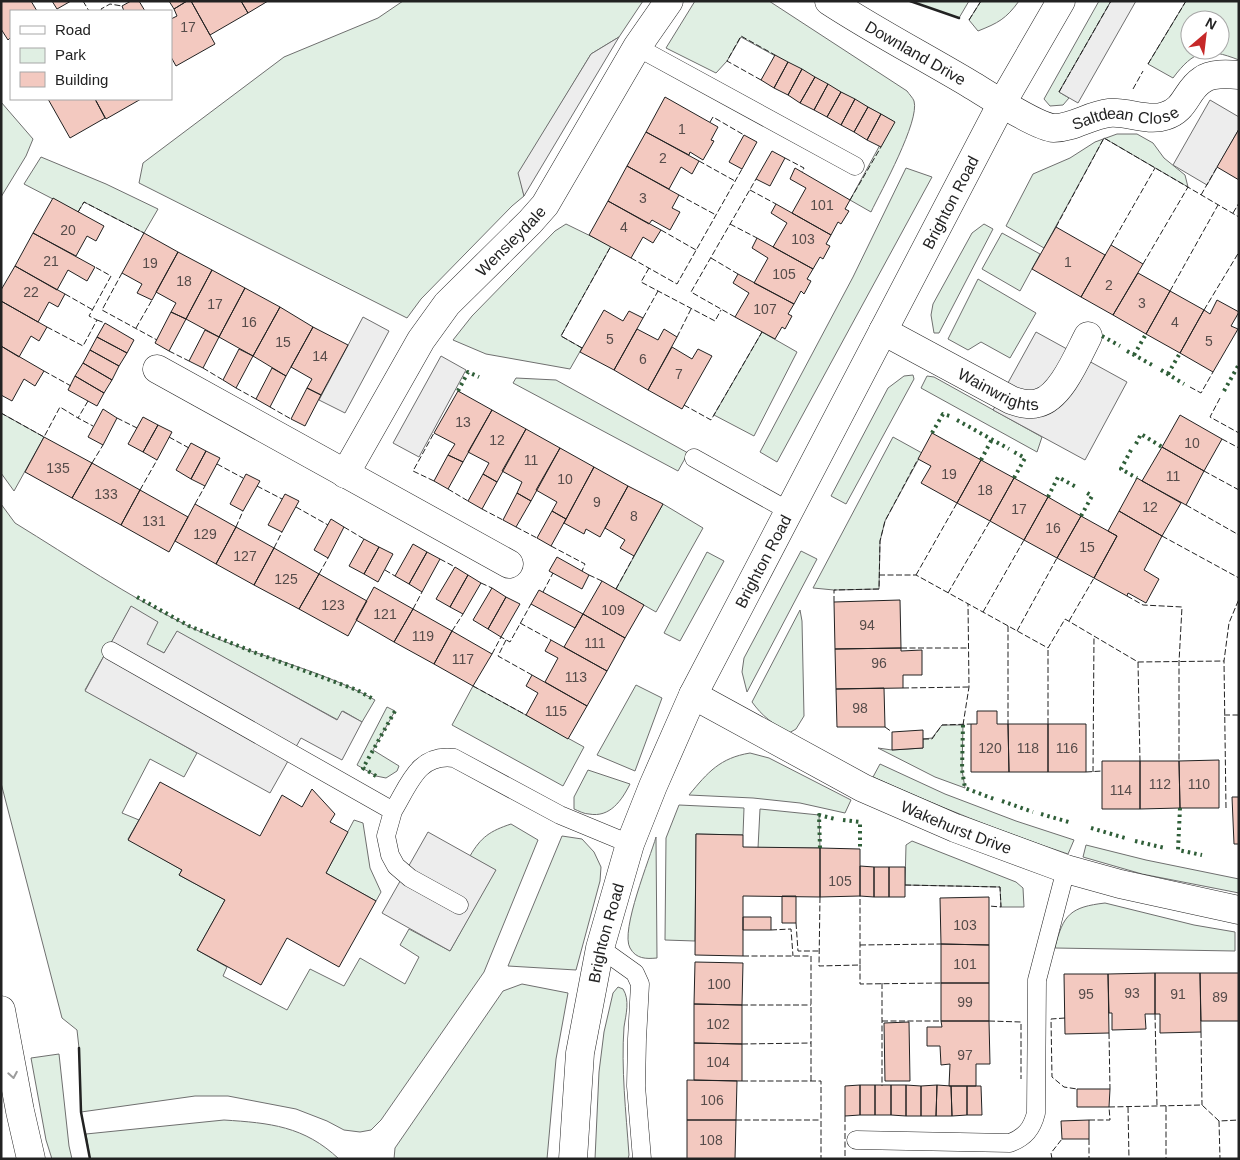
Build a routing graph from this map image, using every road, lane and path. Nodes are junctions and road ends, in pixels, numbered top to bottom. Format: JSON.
{"nodes":[{"id":1,"x":669,"y":1,"type":"edge"},
{"id":2,"x":829,"y":1,"type":"edge"},
{"id":3,"x":1060,"y":1,"type":"edge"},
{"id":4,"x":637,"y":47,"type":"junction"},
{"id":5,"x":1239,"y":75,"type":"edge"},
{"id":6,"x":1002,"y":103,"type":"junction"},
{"id":7,"x":855,"y":166,"type":"dead end"},
{"id":8,"x":883,"y":332,"type":"junction"},
{"id":9,"x":1088,"y":336,"type":"dead end"},
{"id":10,"x":156,"y":369,"type":"dead end"},
{"id":11,"x":694,"y":458,"type":"dead end"},
{"id":12,"x":345,"y":474,"type":"junction"},
{"id":13,"x":789,"y":511,"type":"junction"},
{"id":14,"x":509,"y":564,"type":"dead end"},
{"id":15,"x":111,"y":651,"type":"dead end"},
{"id":16,"x":693,"y":695,"type":"junction"},
{"id":17,"x":393,"y":811,"type":"junction"},
{"id":18,"x":630,"y":844,"type":"junction"},
{"id":19,"x":1066,"y":869,"type":"junction"},
{"id":20,"x":459,"y":905,"type":"dead end"},
{"id":21,"x":1239,"y":910,"type":"edge"},
{"id":22,"x":600,"y":948,"type":"junction"},
{"id":23,"x":1,"y":1010,"type":"edge"},
{"id":24,"x":856,"y":1140,"type":"dead end"},
{"id":25,"x":31,"y":1159,"type":"edge"},
{"id":26,"x":573,"y":1159,"type":"edge"},
{"id":27,"x":642,"y":1159,"type":"edge"}],
"edges":[{"from":1,"to":4,"type":"street","name":"Wensleydale"},
{"from":2,"to":6,"type":"street","name":"Downland Drive"},
{"from":3,"to":6,"type":"street","name":"Brighton Road"},
{"from":4,"to":7,"type":"lane"},
{"from":4,"to":12,"type":"street","name":"Wensleydale"},
{"from":5,"to":6,"type":"street","name":"Saltdean Close"},
{"from":6,"to":8,"type":"street","name":"Brighton Road"},
{"from":8,"to":9,"type":"street","name":"Wainwrights"},
{"from":8,"to":13,"type":"street","name":"Brighton Road"},
{"from":10,"to":12,"type":"street"},
{"from":11,"to":13,"type":"lane"},
{"from":12,"to":14,"type":"street"},
{"from":13,"to":16,"type":"street","name":"Brighton Road"},
{"from":15,"to":17,"type":"lane"},
{"from":16,"to":18,"type":"street","name":"Brighton Road"},
{"from":16,"to":19,"type":"street","name":"Wakehurst Drive"},
{"from":17,"to":18,"type":"lane"},
{"from":17,"to":20,"type":"lane"},
{"from":18,"to":22,"type":"street","name":"Brighton Road"},
{"from":19,"to":21,"type":"street","name":"Wakehurst Drive"},
{"from":19,"to":24,"type":"lane"},
{"from":22,"to":26,"type":"street","name":"Brighton Road"},
{"from":22,"to":27,"type":"lane"},
{"from":23,"to":25,"type":"street","one_way":true}]}
